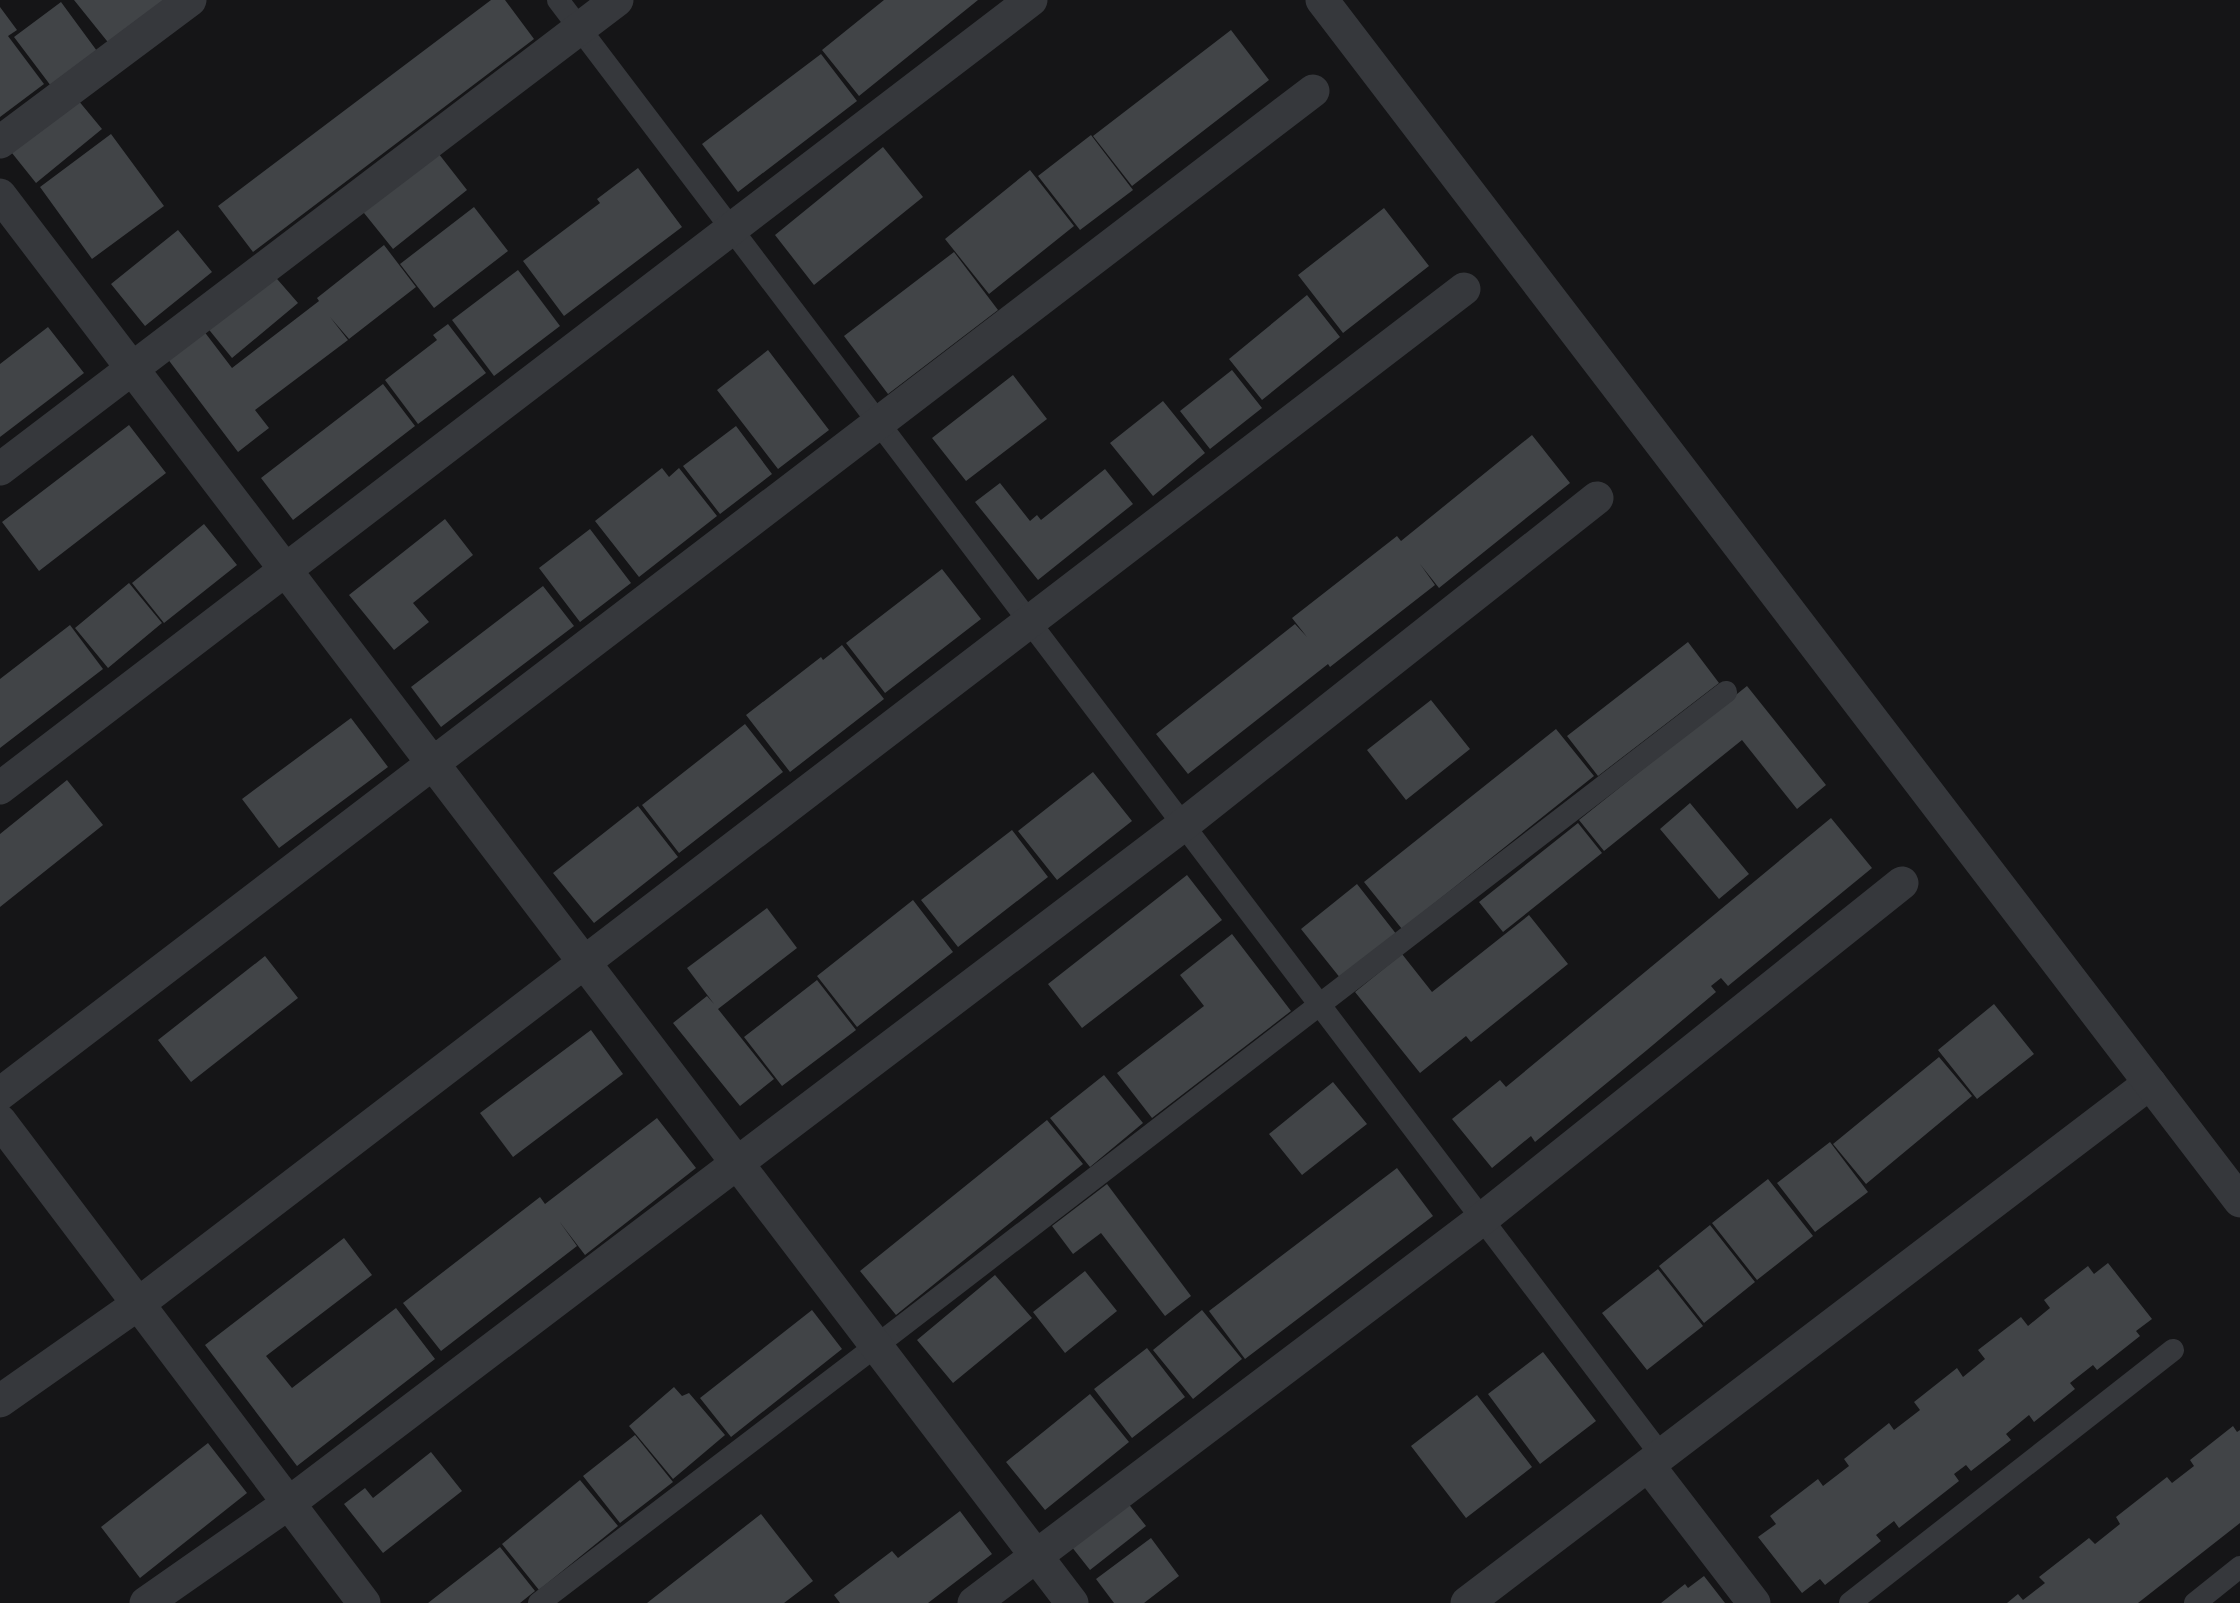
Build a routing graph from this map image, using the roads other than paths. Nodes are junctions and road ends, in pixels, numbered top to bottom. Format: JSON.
{"nodes":[{"id":1,"x":190,"y":0,"type":"edge"},
{"id":2,"x":558,"y":0,"type":"edge"},
{"id":3,"x":617,"y":0,"type":"edge"},
{"id":4,"x":1031,"y":0,"type":"edge"},
{"id":5,"x":1322,"y":0,"type":"edge"},
{"id":6,"x":580,"y":28,"type":"junction"},
{"id":7,"x":1313,"y":91,"type":"dead end"},
{"id":8,"x":0,"y":142,"type":"edge"},
{"id":9,"x":0,"y":195,"type":"edge"},
{"id":10,"x":732,"y":229,"type":"junction"},
{"id":11,"x":1464,"y":289,"type":"dead end"},
{"id":12,"x":133,"y":368,"type":"junction"},
{"id":13,"x":879,"y":423,"type":"junction"},
{"id":14,"x":0,"y":470,"type":"edge"},
{"id":15,"x":1597,"y":498,"type":"dead end"},
{"id":16,"x":286,"y":570,"type":"junction"},
{"id":17,"x":1029,"y":622,"type":"junction"},
{"id":18,"x":1726,"y":692,"type":"dead end"},
{"id":19,"x":433,"y":764,"type":"junction"},
{"id":20,"x":0,"y":788,"type":"edge"},
{"id":21,"x":1183,"y":824,"type":"junction"},
{"id":22,"x":1902,"y":883,"type":"dead end"},
{"id":23,"x":585,"y":962,"type":"junction"},
{"id":24,"x":1320,"y":1005,"type":"junction"},
{"id":25,"x":2150,"y":1083,"type":"junction"},
{"id":26,"x":0,"y":1094,"type":"edge"},
{"id":27,"x":0,"y":1121,"type":"edge"},
{"id":28,"x":737,"y":1163,"type":"junction"},
{"id":29,"x":2240,"y":1201,"type":"edge"},
{"id":30,"x":1482,"y":1219,"type":"junction"},
{"id":31,"x":138,"y":1304,"type":"junction"},
{"id":32,"x":876,"y":1346,"type":"junction"},
{"id":33,"x":2173,"y":1350,"type":"dead end"},
{"id":34,"x":0,"y":1401,"type":"edge"},
{"id":35,"x":1655,"y":1460,"type":"junction"},
{"id":36,"x":289,"y":1503,"type":"junction"},
{"id":37,"x":1036,"y":1556,"type":"junction"},
{"id":38,"x":2240,"y":1567,"type":"edge"},
{"id":39,"x":146,"y":1603,"type":"edge"},
{"id":40,"x":364,"y":1603,"type":"edge"},
{"id":41,"x":539,"y":1603,"type":"edge"},
{"id":42,"x":974,"y":1603,"type":"edge"},
{"id":43,"x":1072,"y":1603,"type":"edge"},
{"id":44,"x":1467,"y":1603,"type":"edge"},
{"id":45,"x":1754,"y":1603,"type":"edge"},
{"id":46,"x":1850,"y":1603,"type":"edge"},
{"id":47,"x":2195,"y":1603,"type":"edge"}],
"edges":[{"from":1,"to":8,"type":"street"},
{"from":2,"to":6,"type":"lane"},
{"from":3,"to":6,"type":"street"},
{"from":4,"to":10,"type":"street"},
{"from":5,"to":25,"type":"street"},
{"from":6,"to":10,"type":"lane"},
{"from":6,"to":12,"type":"street"},
{"from":7,"to":13,"type":"street"},
{"from":9,"to":12,"type":"street"},
{"from":10,"to":13,"type":"lane"},
{"from":10,"to":16,"type":"street"},
{"from":11,"to":17,"type":"street"},
{"from":12,"to":14,"type":"street"},
{"from":12,"to":16,"type":"street"},
{"from":13,"to":17,"type":"lane"},
{"from":13,"to":19,"type":"street"},
{"from":15,"to":21,"type":"street"},
{"from":16,"to":19,"type":"street"},
{"from":16,"to":20,"type":"street"},
{"from":17,"to":21,"type":"lane"},
{"from":17,"to":23,"type":"street"},
{"from":18,"to":24,"type":"lane"},
{"from":19,"to":23,"type":"street"},
{"from":19,"to":26,"type":"street"},
{"from":21,"to":24,"type":"lane"},
{"from":21,"to":28,"type":"street"},
{"from":22,"to":30,"type":"street"},
{"from":23,"to":28,"type":"street"},
{"from":23,"to":31,"type":"street"},
{"from":24,"to":30,"type":"lane"},
{"from":24,"to":32,"type":"lane"},
{"from":25,"to":29,"type":"street"},
{"from":25,"to":35,"type":"street"},
{"from":27,"to":31,"type":"street"},
{"from":28,"to":32,"type":"street"},
{"from":28,"to":36,"type":"street"},
{"from":30,"to":35,"type":"lane"},
{"from":30,"to":37,"type":"street"},
{"from":31,"to":34,"type":"street"},
{"from":31,"to":36,"type":"street"},
{"from":32,"to":37,"type":"street"},
{"from":32,"to":41,"type":"lane"},
{"from":33,"to":46,"type":"lane"},
{"from":35,"to":44,"type":"street"},
{"from":35,"to":45,"type":"street"},
{"from":36,"to":39,"type":"street"},
{"from":36,"to":40,"type":"street"},
{"from":37,"to":42,"type":"street"},
{"from":37,"to":43,"type":"street"},
{"from":38,"to":47,"type":"lane"}]}
